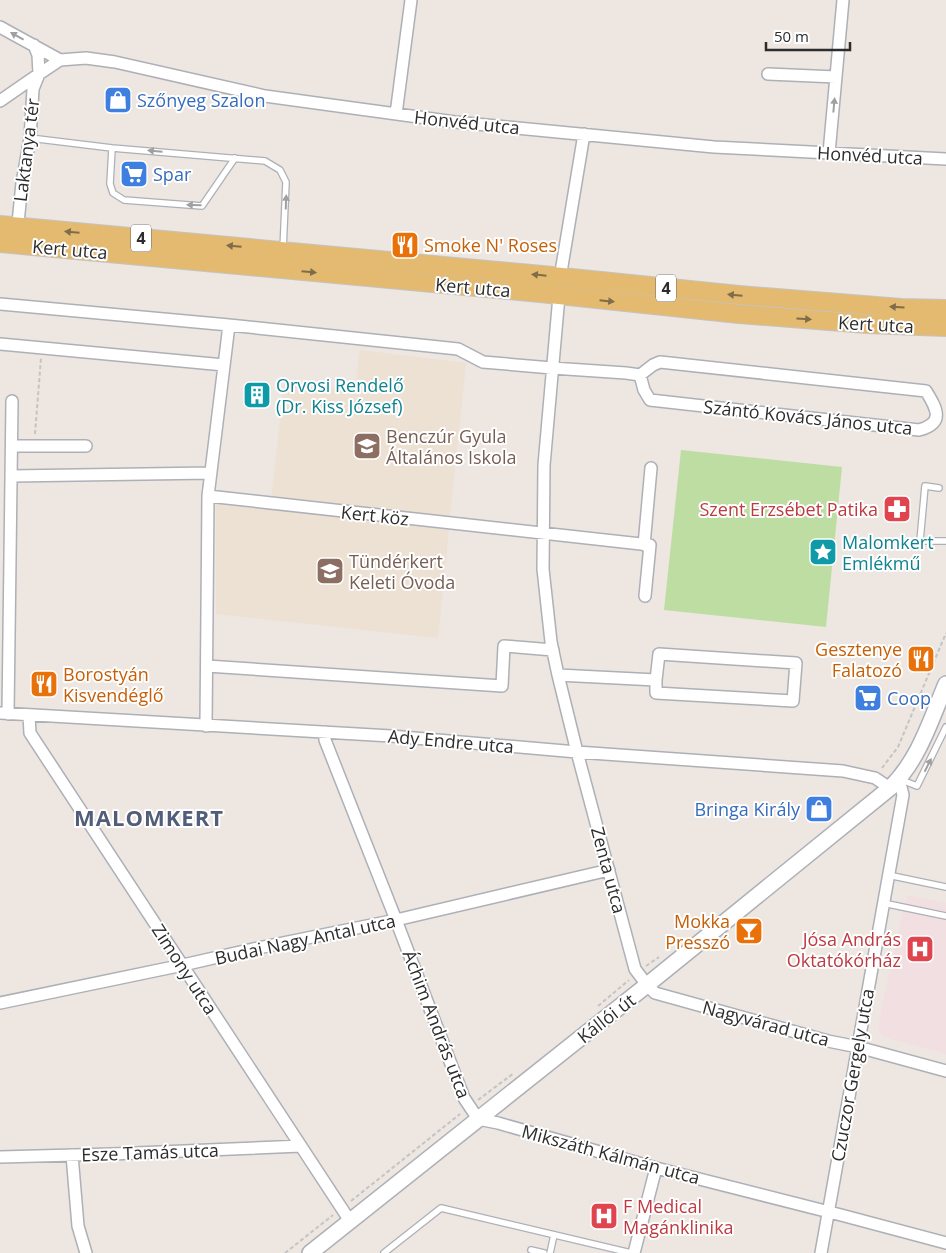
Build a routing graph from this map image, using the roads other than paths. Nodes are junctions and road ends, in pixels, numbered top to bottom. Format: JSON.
{"nodes":[{"id":1,"x":411,"y":0,"type":"edge"},
{"id":2,"x":843,"y":0,"type":"edge"},
{"id":3,"x":0,"y":27,"type":"edge"},
{"id":4,"x":34,"y":45,"type":"junction"},
{"id":5,"x":60,"y":60,"type":"junction"},
{"id":6,"x":39,"y":74,"type":"junction"},
{"id":7,"x":768,"y":74,"type":"dead end"},
{"id":8,"x":836,"y":77,"type":"junction"},
{"id":9,"x":0,"y":101,"type":"edge"},
{"id":10,"x":396,"y":114,"type":"junction"},
{"id":11,"x":584,"y":134,"type":"junction"},
{"id":12,"x":30,"y":138,"type":"junction"},
{"id":13,"x":112,"y":148,"type":"junction"},
{"id":14,"x":829,"y":154,"type":"junction"},
{"id":15,"x":235,"y":158,"type":"junction"},
{"id":16,"x":946,"y":159,"type":"edge"},
{"id":17,"x":0,"y":225,"type":"edge"},
{"id":18,"x":11,"y":238,"type":"edge"},
{"id":19,"x":273,"y":259,"type":"junction"},
{"id":20,"x":463,"y":268,"type":"junction"},
{"id":21,"x":560,"y":278,"type":"junction"},
{"id":22,"x":461,"y":286,"type":"junction"},
{"id":23,"x":558,"y":296,"type":"junction"},
{"id":24,"x":0,"y":304,"type":"edge"},
{"id":25,"x":946,"y":309,"type":"edge"},
{"id":26,"x":229,"y":325,"type":"junction"},
{"id":27,"x":946,"y":327,"type":"edge"},
{"id":28,"x":0,"y":344,"type":"edge"},
{"id":29,"x":224,"y":365,"type":"junction"},
{"id":30,"x":552,"y":368,"type":"junction"},
{"id":31,"x":640,"y":375,"type":"junction"},
{"id":32,"x":12,"y":401,"type":"dead end"},
{"id":33,"x":12,"y":446,"type":"junction"},
{"id":34,"x":86,"y":446,"type":"dead end"},
{"id":35,"x":651,"y":468,"type":"dead end"},
{"id":36,"x":211,"y":473,"type":"junction"},
{"id":37,"x":11,"y":476,"type":"junction"},
{"id":38,"x":939,"y":488,"type":"dead end"},
{"id":39,"x":208,"y":496,"type":"junction"},
{"id":40,"x":543,"y":534,"type":"junction"},
{"id":41,"x":946,"y":541,"type":"edge"},
{"id":42,"x":644,"y":545,"type":"junction"},
{"id":43,"x":645,"y":596,"type":"dead end"},
{"id":44,"x":553,"y":650,"type":"junction"},
{"id":45,"x":207,"y":666,"type":"junction"},
{"id":46,"x":558,"y":675,"type":"junction"},
{"id":47,"x":656,"y":680,"type":"junction"},
{"id":48,"x":946,"y":684,"type":"edge"},
{"id":49,"x":4,"y":714,"type":"edge"},
{"id":50,"x":28,"y":714,"type":"junction"},
{"id":51,"x":206,"y":726,"type":"junction"},
{"id":52,"x":946,"y":727,"type":"edge"},
{"id":53,"x":325,"y":732,"type":"junction"},
{"id":54,"x":577,"y":752,"type":"junction"},
{"id":55,"x":895,"y":784,"type":"junction"},
{"id":56,"x":609,"y":870,"type":"junction"},
{"id":57,"x":888,"y":875,"type":"junction"},
{"id":58,"x":946,"y":887,"type":"edge"},
{"id":59,"x":883,"y":903,"type":"junction"},
{"id":60,"x":946,"y":916,"type":"edge"},
{"id":61,"x":396,"y":920,"type":"junction"},
{"id":62,"x":182,"y":966,"type":"junction"},
{"id":63,"x":642,"y":979,"type":"junction"},
{"id":64,"x":0,"y":1003,"type":"edge"},
{"id":65,"x":858,"y":1047,"type":"junction"},
{"id":66,"x":946,"y":1072,"type":"edge"},
{"id":67,"x":474,"y":1112,"type":"junction"},
{"id":68,"x":301,"y":1146,"type":"junction"},
{"id":69,"x":72,"y":1155,"type":"junction"},
{"id":70,"x":0,"y":1156,"type":"edge"},
{"id":71,"x":656,"y":1168,"type":"junction"},
{"id":72,"x":827,"y":1212,"type":"junction"},
{"id":73,"x":346,"y":1215,"type":"junction"},
{"id":74,"x":554,"y":1235,"type":"junction"},
{"id":75,"x":946,"y":1243,"type":"edge"},
{"id":76,"x":531,"y":1250,"type":"dead end"},
{"id":77,"x":86,"y":1253,"type":"edge"},
{"id":78,"x":310,"y":1253,"type":"edge"},
{"id":79,"x":384,"y":1253,"type":"edge"},
{"id":80,"x":544,"y":1253,"type":"edge"},
{"id":81,"x":550,"y":1253,"type":"edge"},
{"id":82,"x":632,"y":1253,"type":"edge"},
{"id":83,"x":820,"y":1253,"type":"edge"}],
"edges":[{"from":1,"to":10,"type":"street"},
{"from":2,"to":8,"type":"street"},
{"from":4,"to":3,"type":"street","one_way":true},
{"from":4,"to":5,"type":"street"},
{"from":4,"to":6,"type":"street"},
{"from":5,"to":6,"type":"street","name":"Laktanya tér"},
{"from":5,"to":10,"type":"street","name":"Honvéd utca"},
{"from":6,"to":9,"type":"street","name":"Laktanya tér"},
{"from":6,"to":12,"type":"street","name":"Laktanya tér"},
{"from":7,"to":8,"type":"street"},
{"from":14,"to":8,"type":"street","one_way":true},
{"from":10,"to":11,"type":"street","name":"Honvéd utca"},
{"from":11,"to":14,"type":"street","name":"Honvéd utca"},
{"from":11,"to":21,"type":"street"},
{"from":12,"to":13,"type":"lane"},
{"from":12,"to":18,"type":"street","name":"Laktanya tér"},
{"from":15,"to":13,"type":"lane","one_way":true},
{"from":15,"to":13,"type":"lane","one_way":true},
{"from":14,"to":16,"type":"street","name":"Honvéd utca"},
{"from":19,"to":15,"type":"lane","one_way":true},
{"from":17,"to":18,"type":"main road","name":"Kert utca","number":"4"},
{"from":18,"to":19,"type":"main road","name":"Kert utca","number":"4"},
{"from":19,"to":18,"type":"main road","name":"Kert utca","number":"4","one_way":true},
{"from":19,"to":20,"type":"main road","name":"Kert utca","number":"4"},
{"from":19,"to":22,"type":"main road","name":"Kert utca","number":"4","one_way":true},
{"from":21,"to":20,"type":"main road","name":"Kert utca","number":"4","one_way":true},
{"from":20,"to":22,"type":"lane"},
{"from":25,"to":21,"type":"main road","name":"Kert utca","number":"4","one_way":true},
{"from":22,"to":23,"type":"main road","name":"Kert utca","number":"4"},
{"from":23,"to":27,"type":"main road","name":"Kert utca","number":"4","one_way":true},
{"from":23,"to":30,"type":"street"},
{"from":24,"to":26,"type":"street"},
{"from":26,"to":29,"type":"street"},
{"from":26,"to":30,"type":"street"},
{"from":28,"to":29,"type":"street"},
{"from":29,"to":36,"type":"street"},
{"from":30,"to":31,"type":"street"},
{"from":30,"to":40,"type":"street"},
{"from":31,"to":31,"type":"street","name":"Szántó Kovács János utca"},
{"from":32,"to":33,"type":"street"},
{"from":33,"to":34,"type":"street"},
{"from":33,"to":37,"type":"street"},
{"from":35,"to":42,"type":"street"},
{"from":36,"to":37,"type":"street"},
{"from":36,"to":39,"type":"street"},
{"from":37,"to":49,"type":"street"},
{"from":38,"to":41,"type":"lane"},
{"from":39,"to":40,"type":"street","name":"Kert köz"},
{"from":39,"to":45,"type":"street"},
{"from":40,"to":42,"type":"street","name":"Kert köz"},
{"from":40,"to":44,"type":"street"},
{"from":42,"to":43,"type":"street"},
{"from":44,"to":45,"type":"street"},
{"from":44,"to":46,"type":"street"},
{"from":45,"to":51,"type":"street"},
{"from":46,"to":47,"type":"street"},
{"from":46,"to":54,"type":"street"},
{"from":47,"to":47,"type":"street"},
{"from":48,"to":55,"type":"main road","name":"Kállói út"},
{"from":49,"to":50,"type":"street","name":"Ady Endre utca"},
{"from":50,"to":51,"type":"street","name":"Ady Endre utca"},
{"from":50,"to":62,"type":"street","name":"Zimony utca"},
{"from":51,"to":53,"type":"street","name":"Ady Endre utca"},
{"from":55,"to":52,"type":"lane","one_way":true},
{"from":53,"to":54,"type":"street","name":"Ady Endre utca"},
{"from":53,"to":61,"type":"street","name":"Áchim András utca"},
{"from":54,"to":55,"type":"street","name":"Ady Endre utca"},
{"from":54,"to":56,"type":"street","name":"Zenta utca"},
{"from":55,"to":57,"type":"street","name":"Czuczor Gergely utca"},
{"from":55,"to":63,"type":"main road","name":"Kállói út"},
{"from":56,"to":61,"type":"street","name":"Budai Nagy Antal utca"},
{"from":56,"to":63,"type":"street","name":"Zenta utca"},
{"from":57,"to":58,"type":"lane"},
{"from":57,"to":59,"type":"street","name":"Czuczor Gergely utca"},
{"from":59,"to":60,"type":"lane"},
{"from":59,"to":65,"type":"street","name":"Czuczor Gergely utca"},
{"from":61,"to":62,"type":"street","name":"Budai Nagy Antal utca"},
{"from":61,"to":67,"type":"street","name":"Áchim András utca"},
{"from":62,"to":64,"type":"street","name":"Budai Nagy Antal utca"},
{"from":62,"to":68,"type":"street","name":"Zimony utca"},
{"from":63,"to":65,"type":"street","name":"Nagyvárad utca"},
{"from":63,"to":67,"type":"main road","name":"Kállói út"},
{"from":65,"to":66,"type":"street","name":"Nagyvárad utca"},
{"from":65,"to":72,"type":"street","name":"Czuczor Gergely utca"},
{"from":67,"to":71,"type":"street","name":"Mikszáth Kálmán utca"},
{"from":67,"to":73,"type":"main road","name":"Kállói út"},
{"from":68,"to":69,"type":"street","name":"Esze Tamás utca"},
{"from":68,"to":73,"type":"street","name":"Zimony utca"},
{"from":69,"to":70,"type":"street","name":"Esze Tamás utca"},
{"from":69,"to":77,"type":"street"},
{"from":71,"to":72,"type":"street","name":"Mikszáth Kálmán utca"},
{"from":71,"to":82,"type":"street"},
{"from":72,"to":75,"type":"street","name":"Mikszáth Kálmán utca"},
{"from":72,"to":83,"type":"street","name":"Czuczor Gergely utca"},
{"from":73,"to":78,"type":"main road","name":"Kállói út"},
{"from":74,"to":79,"type":"lane"},
{"from":74,"to":81,"type":"lane"},
{"from":74,"to":82,"type":"lane"},
{"from":76,"to":80,"type":"lane"}]}
